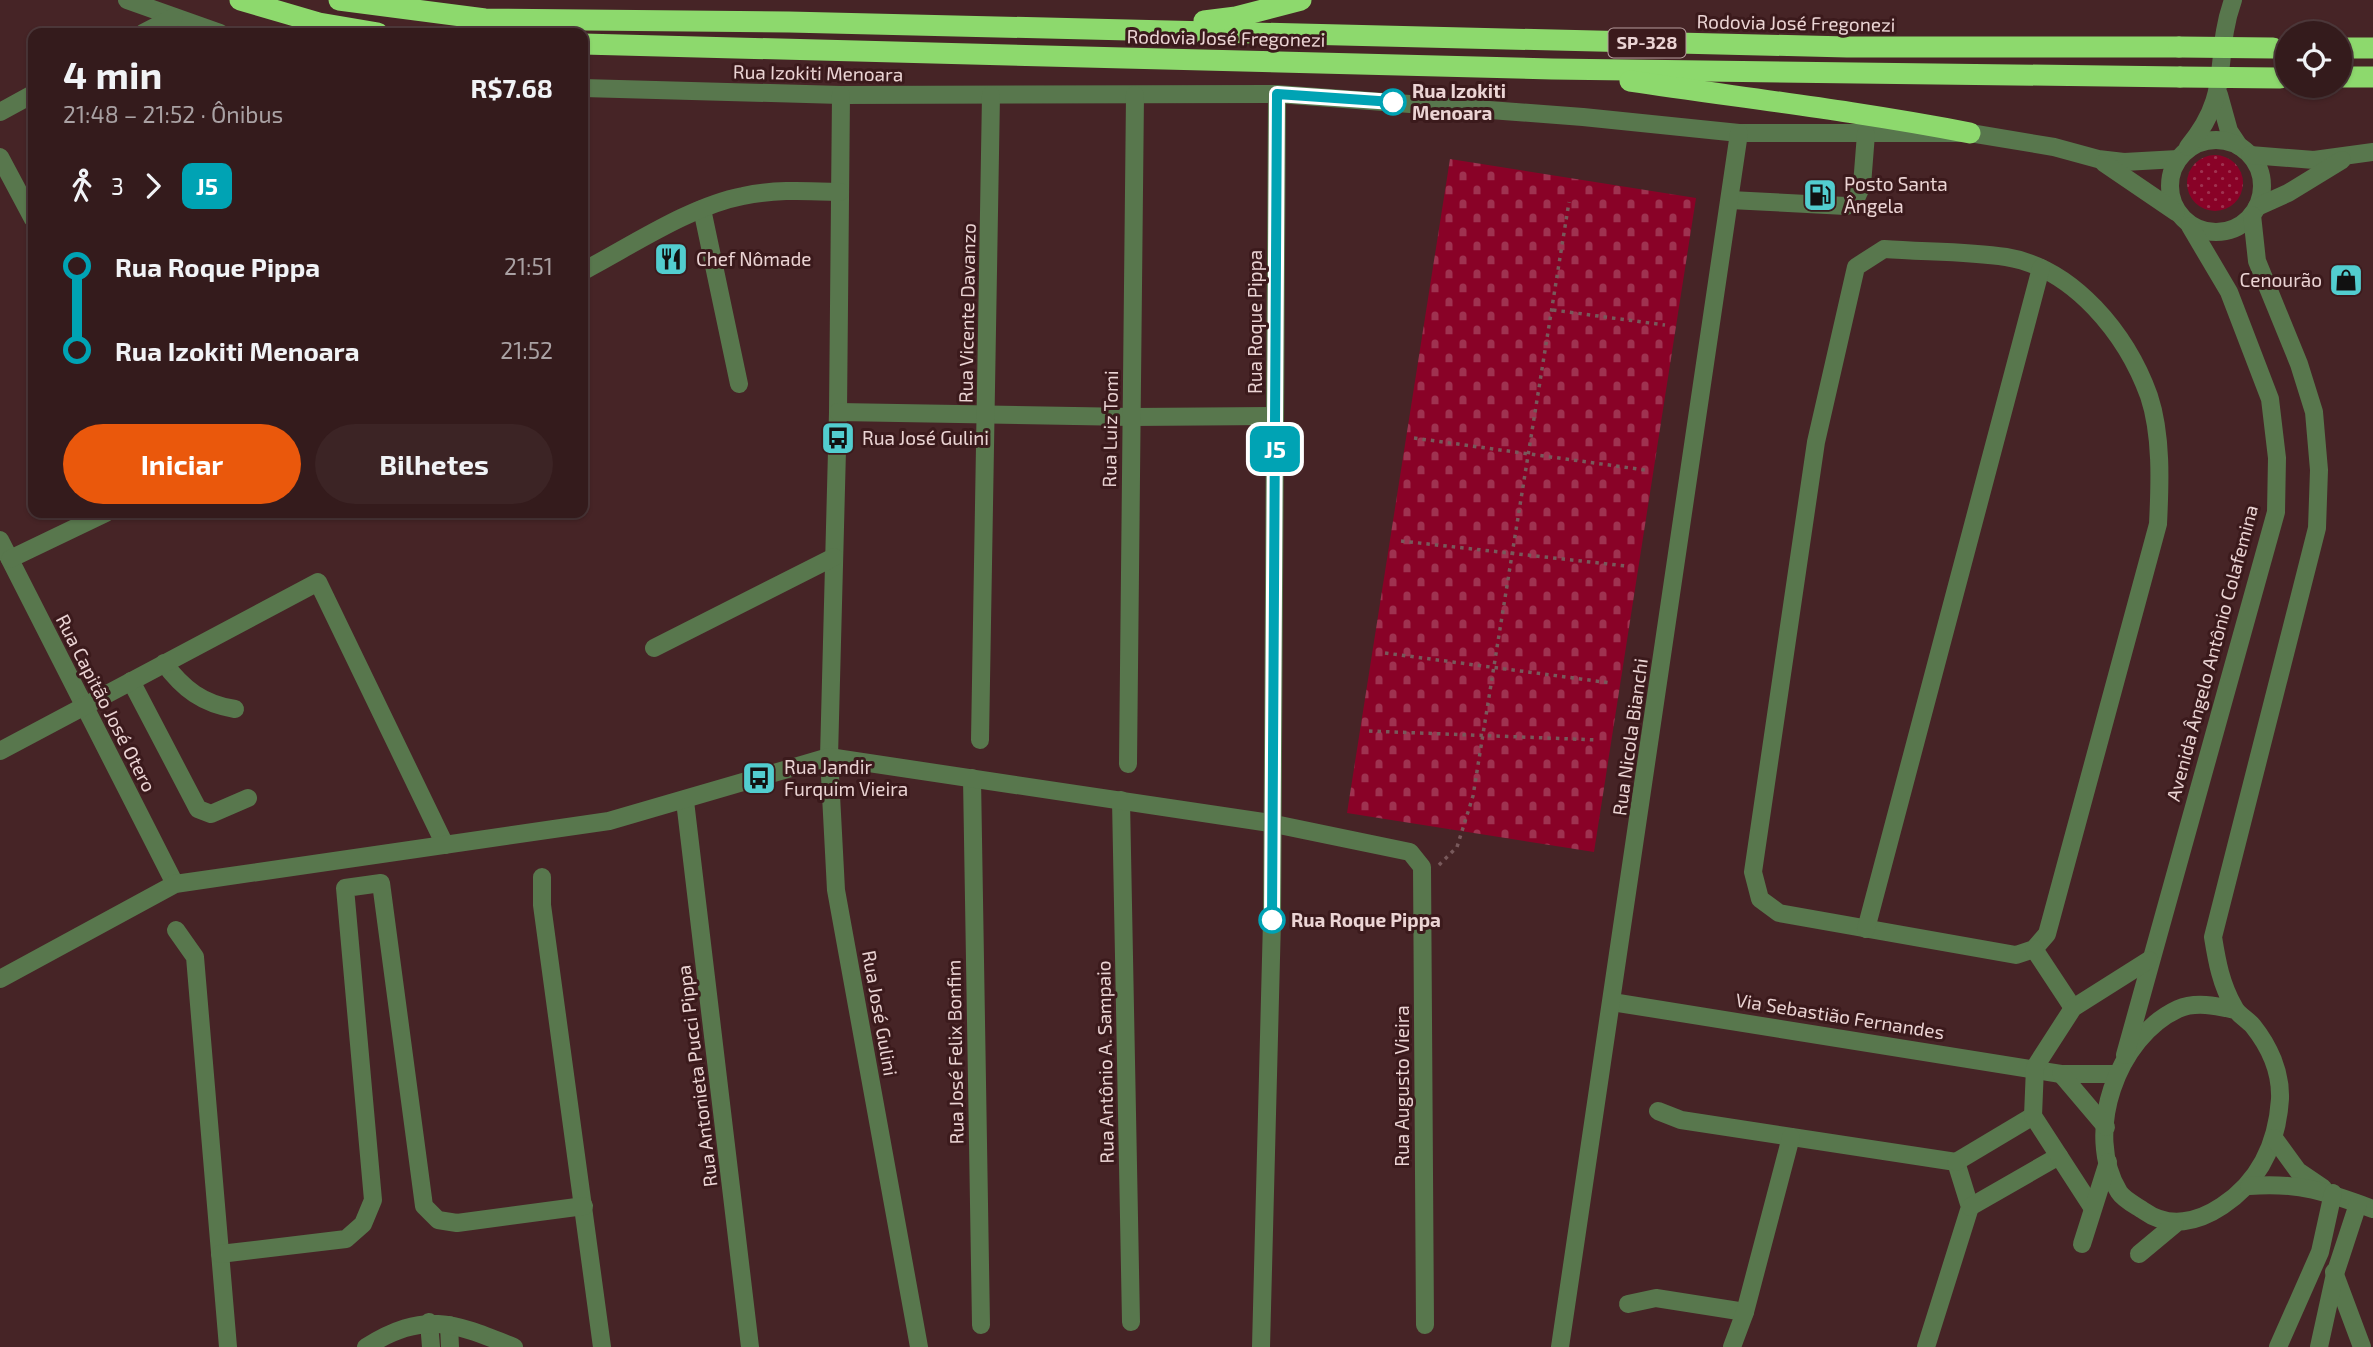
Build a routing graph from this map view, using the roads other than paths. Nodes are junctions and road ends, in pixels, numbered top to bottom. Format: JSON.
{"nodes":[{"id":1,"x":127,"y":0,"type":"edge"},
{"id":2,"x":240,"y":0,"type":"edge"},
{"id":3,"x":339,"y":0,"type":"edge"},
{"id":4,"x":1301,"y":0,"type":"edge"},
{"id":5,"x":2228,"y":6,"type":"edge"},
{"id":6,"x":174,"y":17,"type":"junction"},
{"id":7,"x":153,"y":28,"type":"edge"},
{"id":8,"x":206,"y":28,"type":"edge"},
{"id":9,"x":348,"y":28,"type":"edge"},
{"id":10,"x":1115,"y":31,"type":"junction"},
{"id":11,"x":588,"y":44,"type":"edge"},
{"id":12,"x":2275,"y":48,"type":"edge"},
{"id":13,"x":2352,"y":48,"type":"edge"},
{"id":14,"x":2373,"y":48,"type":"edge"},
{"id":15,"x":1552,"y":69,"type":"junction"},
{"id":16,"x":2352,"y":77,"type":"edge"},
{"id":17,"x":2373,"y":77,"type":"edge"},
{"id":18,"x":2275,"y":78,"type":"edge"},
{"id":19,"x":588,"y":88,"type":"edge"},
{"id":20,"x":1277,"y":94,"type":"junction"},
{"id":21,"x":841,"y":95,"type":"junction"},
{"id":22,"x":1135,"y":95,"type":"junction"},
{"id":23,"x":2219,"y":95,"type":"junction"},
{"id":24,"x":990,"y":96,"type":"junction"},
{"id":25,"x":28,"y":97,"type":"edge"},
{"id":26,"x":0,"y":112,"type":"edge"},
{"id":27,"x":1740,"y":133,"type":"junction"},
{"id":28,"x":1970,"y":133,"type":"junction"},
{"id":29,"x":1866,"y":134,"type":"junction"},
{"id":30,"x":2245,"y":150,"type":"junction"},
{"id":31,"x":2373,"y":152,"type":"edge"},
{"id":32,"x":2182,"y":155,"type":"junction"},
{"id":33,"x":2348,"y":157,"type":"junction"},
{"id":34,"x":0,"y":158,"type":"edge"},
{"id":35,"x":2098,"y":159,"type":"junction"},
{"id":36,"x":840,"y":192,"type":"junction"},
{"id":37,"x":1730,"y":200,"type":"junction"},
{"id":38,"x":702,"y":209,"type":"junction"},
{"id":39,"x":28,"y":210,"type":"edge"},
{"id":40,"x":2254,"y":211,"type":"junction"},
{"id":41,"x":2177,"y":212,"type":"junction"},
{"id":42,"x":2190,"y":226,"type":"junction"},
{"id":43,"x":588,"y":268,"type":"edge"},
{"id":44,"x":2041,"y":268,"type":"junction"},
{"id":45,"x":739,"y":384,"type":"dead end"},
{"id":46,"x":838,"y":412,"type":"junction"},
{"id":47,"x":987,"y":416,"type":"junction"},
{"id":48,"x":1275,"y":416,"type":"junction"},
{"id":49,"x":1132,"y":418,"type":"junction"},
{"id":50,"x":96,"y":518,"type":"edge"},
{"id":51,"x":0,"y":540,"type":"edge"},
{"id":52,"x":834,"y":557,"type":"junction"},
{"id":53,"x":10,"y":559,"type":"junction"},
{"id":54,"x":654,"y":648,"type":"dead end"},
{"id":55,"x":164,"y":663,"type":"junction"},
{"id":56,"x":131,"y":681,"type":"junction"},
{"id":57,"x":83,"y":706,"type":"junction"},
{"id":58,"x":235,"y":709,"type":"dead end"},
{"id":59,"x":980,"y":740,"type":"dead end"},
{"id":60,"x":0,"y":751,"type":"edge"},
{"id":61,"x":829,"y":757,"type":"junction"},
{"id":62,"x":1128,"y":764,"type":"dead end"},
{"id":63,"x":972,"y":778,"type":"junction"},
{"id":64,"x":248,"y":798,"type":"dead end"},
{"id":65,"x":1121,"y":800,"type":"junction"},
{"id":66,"x":685,"y":801,"type":"junction"},
{"id":67,"x":1270,"y":823,"type":"junction"},
{"id":68,"x":445,"y":845,"type":"junction"},
{"id":69,"x":542,"y":877,"type":"dead end"},
{"id":70,"x":175,"y":884,"type":"junction"},
{"id":71,"x":1866,"y":929,"type":"junction"},
{"id":72,"x":176,"y":930,"type":"dead end"},
{"id":73,"x":2034,"y":949,"type":"junction"},
{"id":74,"x":2149,"y":960,"type":"junction"},
{"id":75,"x":0,"y":979,"type":"edge"},
{"id":76,"x":1612,"y":1002,"type":"junction"},
{"id":77,"x":2073,"y":1008,"type":"junction"},
{"id":78,"x":2235,"y":1010,"type":"junction"},
{"id":79,"x":2035,"y":1067,"type":"junction"},
{"id":80,"x":2120,"y":1067,"type":"junction"},
{"id":81,"x":2060,"y":1073,"type":"junction"},
{"id":82,"x":1658,"y":1111,"type":"dead end"},
{"id":83,"x":2033,"y":1116,"type":"junction"},
{"id":84,"x":2106,"y":1127,"type":"junction"},
{"id":85,"x":1791,"y":1137,"type":"junction"},
{"id":86,"x":2274,"y":1138,"type":"junction"},
{"id":87,"x":2059,"y":1156,"type":"junction"},
{"id":88,"x":1956,"y":1161,"type":"junction"},
{"id":89,"x":2108,"y":1162,"type":"junction"},
{"id":90,"x":2249,"y":1186,"type":"junction"},
{"id":91,"x":2330,"y":1192,"type":"junction"},
{"id":92,"x":584,"y":1206,"type":"junction"},
{"id":93,"x":1970,"y":1207,"type":"junction"},
{"id":94,"x":2092,"y":1207,"type":"junction"},
{"id":95,"x":2366,"y":1207,"type":"edge"},
{"id":96,"x":2175,"y":1224,"type":"junction"},
{"id":97,"x":2082,"y":1244,"type":"dead end"},
{"id":98,"x":2320,"y":1252,"type":"junction"},
{"id":99,"x":220,"y":1254,"type":"junction"},
{"id":100,"x":2139,"y":1254,"type":"dead end"},
{"id":101,"x":2335,"y":1274,"type":"junction"},
{"id":102,"x":1628,"y":1304,"type":"dead end"},
{"id":103,"x":1745,"y":1312,"type":"junction"},
{"id":104,"x":429,"y":1322,"type":"junction"},
{"id":105,"x":1131,"y":1322,"type":"dead end"},
{"id":106,"x":449,"y":1325,"type":"junction"},
{"id":107,"x":981,"y":1325,"type":"dead end"},
{"id":108,"x":1425,"y":1325,"type":"dead end"},
{"id":109,"x":398,"y":1339,"type":"edge"},
{"id":110,"x":228,"y":1347,"type":"edge"},
{"id":111,"x":366,"y":1347,"type":"edge"},
{"id":112,"x":431,"y":1347,"type":"edge"},
{"id":113,"x":450,"y":1347,"type":"edge"},
{"id":114,"x":514,"y":1347,"type":"edge"},
{"id":115,"x":601,"y":1347,"type":"edge"},
{"id":116,"x":750,"y":1347,"type":"edge"},
{"id":117,"x":919,"y":1347,"type":"edge"},
{"id":118,"x":1261,"y":1347,"type":"edge"},
{"id":119,"x":1560,"y":1347,"type":"edge"},
{"id":120,"x":1732,"y":1347,"type":"edge"},
{"id":121,"x":1926,"y":1347,"type":"edge"},
{"id":122,"x":2278,"y":1347,"type":"edge"},
{"id":123,"x":2319,"y":1347,"type":"edge"},
{"id":124,"x":2362,"y":1347,"type":"edge"}],
"edges":[{"from":1,"to":6,"type":"street"},
{"from":2,"to":9,"type":"highway"},
{"from":3,"to":10,"type":"highway","name":"Rodovia José Fregonezi","number":"SP-328"},
{"from":4,"to":10,"type":"highway"},
{"from":5,"to":23,"type":"street"},
{"from":6,"to":7,"type":"street"},
{"from":6,"to":8,"type":"street"},
{"from":10,"to":12,"type":"highway","name":"Rodovia José Fregonezi","number":"SP-328","bridge":true},
{"from":11,"to":15,"type":"highway","name":"Rodovia José Fregonezi","number":"SP-328"},
{"from":13,"to":14,"type":"highway"},
{"from":15,"to":18,"type":"highway","name":"Rodovia José Fregonezi","number":"SP-328","bridge":true},
{"from":15,"to":28,"type":"highway"},
{"from":16,"to":17,"type":"highway"},
{"from":19,"to":21,"type":"street","name":"Rua Izokiti Menoara"},
{"from":20,"to":22,"type":"street","name":"Rua Izokiti Menoara"},
{"from":20,"to":27,"type":"street","name":"Rua Izokiti Menoara"},
{"from":20,"to":48,"type":"street","name":"Rua Roque Pippa"},
{"from":21,"to":24,"type":"street","name":"Rua Izokiti Menoara"},
{"from":21,"to":36,"type":"street","name":"Rua José Gulini"},
{"from":22,"to":24,"type":"street","name":"Rua Izokiti Menoara"},
{"from":22,"to":49,"type":"street","name":"Rua Luiz Tomi"},
{"from":23,"to":30,"type":"street"},
{"from":23,"to":32,"type":"street"},
{"from":24,"to":47,"type":"street","name":"Rua Vicente Davanzo"},
{"from":25,"to":26,"type":"street"},
{"from":27,"to":29,"type":"street","name":"Rua Izokiti Menoara"},
{"from":27,"to":37,"type":"street","name":"Rua Nicola Bianchi"},
{"from":28,"to":29,"type":"street","name":"Rua Izokiti Menoara"},
{"from":28,"to":35,"type":"street","name":"Rua Izokiti Menoara"},
{"from":29,"to":37,"type":"street"},
{"from":30,"to":32,"type":"street"},
{"from":30,"to":33,"type":"street"},
{"from":30,"to":40,"type":"street"},
{"from":31,"to":33,"type":"street"},
{"from":32,"to":35,"type":"street","name":"Rua Izokiti Menoara"},
{"from":32,"to":41,"type":"street"},
{"from":33,"to":40,"type":"street"},
{"from":34,"to":39,"type":"street"},
{"from":35,"to":41,"type":"street","name":"Rua Izokiti Menoara"},
{"from":36,"to":38,"type":"street"},
{"from":36,"to":46,"type":"street","name":"Rua José Gulini"},
{"from":37,"to":76,"type":"street","name":"Rua Nicola Bianchi"},
{"from":38,"to":43,"type":"street"},
{"from":38,"to":45,"type":"street"},
{"from":40,"to":42,"type":"street"},
{"from":40,"to":78,"type":"street"},
{"from":41,"to":42,"type":"street"},
{"from":42,"to":74,"type":"street","name":"Avenida Ângelo Antônio Colafemina"},
{"from":44,"to":71,"type":"street"},
{"from":44,"to":71,"type":"street"},
{"from":44,"to":73,"type":"street"},
{"from":46,"to":47,"type":"street"},
{"from":46,"to":52,"type":"street","name":"Rua José Gulini"},
{"from":47,"to":49,"type":"street"},
{"from":47,"to":59,"type":"street","name":"Rua Vicente Davanzo"},
{"from":48,"to":49,"type":"street"},
{"from":48,"to":67,"type":"street","name":"Rua Roque Pippa"},
{"from":49,"to":62,"type":"street","name":"Rua Luiz Tomi"},
{"from":50,"to":53,"type":"street"},
{"from":51,"to":53,"type":"street","name":"Rua Capitão José Otero"},
{"from":52,"to":54,"type":"street"},
{"from":52,"to":61,"type":"street","name":"Rua José Gulini"},
{"from":53,"to":57,"type":"street","name":"Rua Capitão José Otero"},
{"from":55,"to":56,"type":"street"},
{"from":55,"to":58,"type":"street"},
{"from":55,"to":68,"type":"street"},
{"from":56,"to":57,"type":"street"},
{"from":56,"to":64,"type":"street"},
{"from":57,"to":60,"type":"street"},
{"from":57,"to":70,"type":"street","name":"Rua Capitão José Otero"},
{"from":61,"to":63,"type":"street"},
{"from":61,"to":66,"type":"street"},
{"from":61,"to":117,"type":"street","name":"Rua José Gulini"},
{"from":63,"to":65,"type":"street"},
{"from":63,"to":107,"type":"street","name":"Rua José Felix Bonfim"},
{"from":65,"to":67,"type":"street"},
{"from":65,"to":105,"type":"street","name":"Rua Antônio A. Sampaio"},
{"from":66,"to":68,"type":"street"},
{"from":66,"to":116,"type":"street","name":"Rua Antonieta Pucci Pippa"},
{"from":67,"to":108,"type":"street","name":"Rua Augusto Vieira"},
{"from":67,"to":118,"type":"street","name":"Rua Roque Pippa"},
{"from":68,"to":70,"type":"street"},
{"from":69,"to":92,"type":"street"},
{"from":70,"to":75,"type":"street"},
{"from":71,"to":73,"type":"street"},
{"from":72,"to":99,"type":"street"},
{"from":73,"to":77,"type":"street"},
{"from":74,"to":77,"type":"street"},
{"from":74,"to":80,"type":"street","name":"Avenida Ângelo Antônio Colafemina"},
{"from":76,"to":79,"type":"street","name":"Via Sebastião Fernandes"},
{"from":76,"to":119,"type":"street","name":"Rua Nicola Bianchi"},
{"from":77,"to":79,"type":"street"},
{"from":78,"to":80,"type":"street"},
{"from":78,"to":86,"type":"street"},
{"from":79,"to":81,"type":"street","name":"Via Sebastião Fernandes"},
{"from":79,"to":83,"type":"street"},
{"from":80,"to":81,"type":"street","name":"Via Sebastião Fernandes"},
{"from":80,"to":84,"type":"street"},
{"from":81,"to":84,"type":"street"},
{"from":82,"to":85,"type":"street"},
{"from":83,"to":87,"type":"street"},
{"from":83,"to":88,"type":"street"},
{"from":84,"to":89,"type":"street"},
{"from":85,"to":88,"type":"street"},
{"from":85,"to":103,"type":"street"},
{"from":86,"to":90,"type":"street"},
{"from":86,"to":91,"type":"street"},
{"from":87,"to":93,"type":"street"},
{"from":87,"to":94,"type":"street"},
{"from":88,"to":93,"type":"street"},
{"from":89,"to":94,"type":"street"},
{"from":89,"to":96,"type":"street"},
{"from":90,"to":91,"type":"street"},
{"from":90,"to":96,"type":"street"},
{"from":91,"to":95,"type":"street"},
{"from":91,"to":98,"type":"street"},
{"from":92,"to":99,"type":"street"},
{"from":92,"to":115,"type":"street"},
{"from":93,"to":121,"type":"street"},
{"from":94,"to":97,"type":"street"},
{"from":95,"to":101,"type":"street"},
{"from":96,"to":100,"type":"street"},
{"from":98,"to":101,"type":"street"},
{"from":98,"to":122,"type":"street"},
{"from":99,"to":110,"type":"street"},
{"from":101,"to":123,"type":"street"},
{"from":101,"to":124,"type":"street"},
{"from":102,"to":103,"type":"street"},
{"from":103,"to":120,"type":"street"},
{"from":104,"to":106,"type":"street"},
{"from":104,"to":109,"type":"street"},
{"from":104,"to":112,"type":"street"},
{"from":106,"to":113,"type":"street"},
{"from":106,"to":114,"type":"street"},
{"from":109,"to":111,"type":"street"}]}
